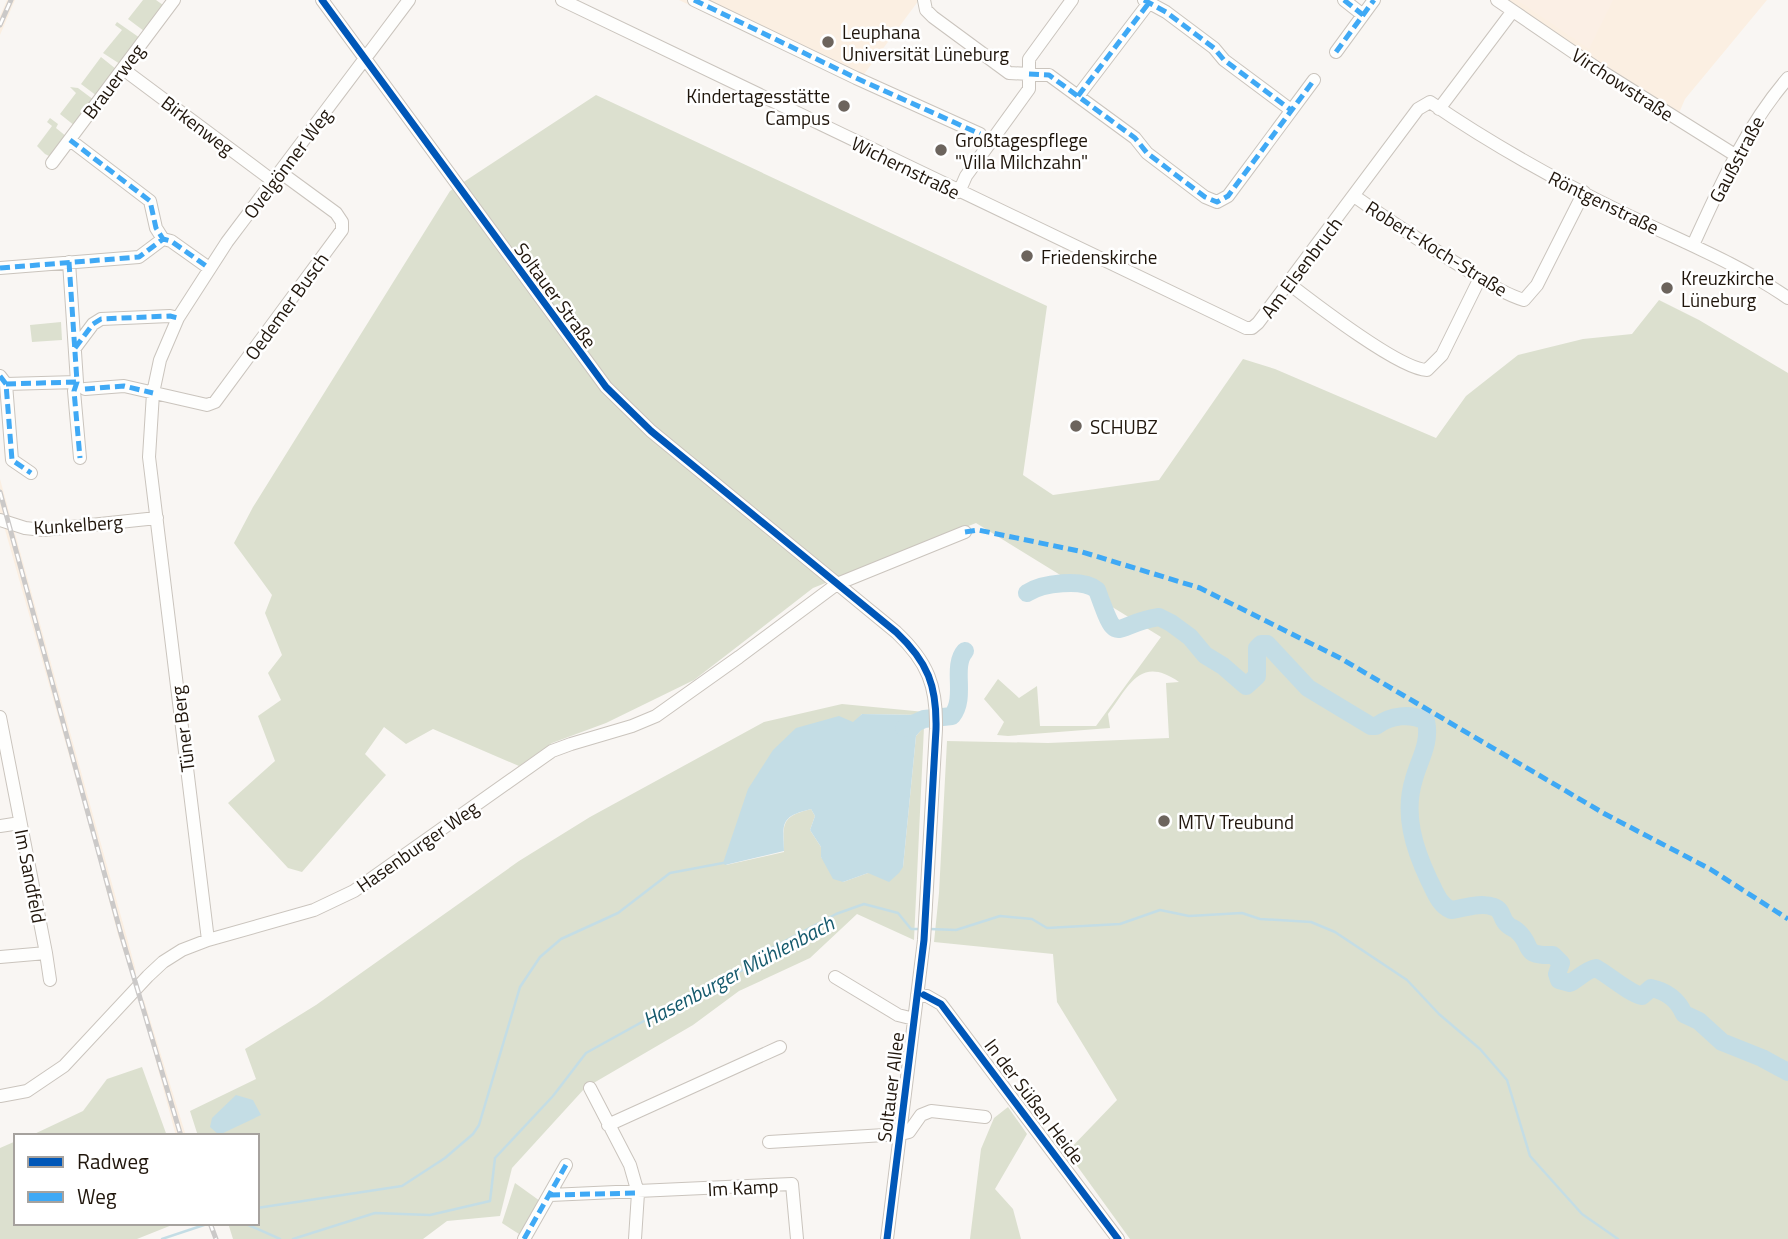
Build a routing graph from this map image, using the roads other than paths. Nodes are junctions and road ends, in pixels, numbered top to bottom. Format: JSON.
{"nodes":[{"id":1,"x":174,"y":0,"type":"edge"},
{"id":2,"x":322,"y":0,"type":"edge"},
{"id":3,"x":409,"y":0,"type":"edge"},
{"id":4,"x":562,"y":0,"type":"edge"},
{"id":5,"x":694,"y":0,"type":"edge"},
{"id":6,"x":924,"y":0,"type":"edge"},
{"id":7,"x":1072,"y":0,"type":"edge"},
{"id":8,"x":1344,"y":0,"type":"edge"},
{"id":9,"x":1374,"y":0,"type":"edge"},
{"id":10,"x":1497,"y":0,"type":"edge"},
{"id":11,"x":1146,"y":2,"type":"edge"},
{"id":12,"x":1512,"y":12,"type":"junction"},
{"id":13,"x":1363,"y":15,"type":"junction"},
{"id":14,"x":1336,"y":52,"type":"dead end"},
{"id":15,"x":365,"y":59,"type":"junction"},
{"id":16,"x":123,"y":69,"type":"junction"},
{"id":17,"x":1029,"y":74,"type":"junction"},
{"id":18,"x":1314,"y":80,"type":"dead end"},
{"id":19,"x":1786,"y":86,"type":"edge"},
{"id":20,"x":1078,"y":96,"type":"junction"},
{"id":21,"x":1423,"y":104,"type":"joint"},
{"id":22,"x":1439,"y":109,"type":"junction"},
{"id":23,"x":1291,"y":110,"type":"junction"},
{"id":24,"x":981,"y":134,"type":"dead end"},
{"id":25,"x":70,"y":140,"type":"junction"},
{"id":26,"x":1735,"y":155,"type":"junction"},
{"id":27,"x":52,"y":163,"type":"dead end"},
{"id":28,"x":276,"y":176,"type":"junction"},
{"id":29,"x":959,"y":192,"type":"junction"},
{"id":30,"x":1584,"y":192,"type":"junction"},
{"id":31,"x":1353,"y":196,"type":"junction"},
{"id":32,"x":163,"y":239,"type":"junction"},
{"id":33,"x":1693,"y":245,"type":"junction"},
{"id":34,"x":69,"y":262,"type":"junction"},
{"id":35,"x":0,"y":268,"type":"edge"},
{"id":36,"x":209,"y":268,"type":"junction"},
{"id":37,"x":1480,"y":278,"type":"junction"},
{"id":38,"x":1288,"y":283,"type":"junction"},
{"id":39,"x":1788,"y":298,"type":"edge"},
{"id":40,"x":178,"y":318,"type":"junction"},
{"id":41,"x":1252,"y":328,"type":"joint"},
{"id":42,"x":75,"y":348,"type":"junction"},
{"id":43,"x":3,"y":380,"type":"edge"},
{"id":44,"x":80,"y":386,"type":"junction"},
{"id":45,"x":153,"y":393,"type":"junction"},
{"id":46,"x":80,"y":458,"type":"dead end"},
{"id":47,"x":31,"y":473,"type":"dead end"},
{"id":48,"x":156,"y":518,"type":"junction"},
{"id":49,"x":0,"y":520,"type":"edge"},
{"id":50,"x":965,"y":532,"type":"dead end"},
{"id":51,"x":837,"y":584,"type":"junction"},
{"id":52,"x":0,"y":717,"type":"edge"},
{"id":53,"x":20,"y":822,"type":"junction"},
{"id":54,"x":0,"y":826,"type":"edge"},
{"id":55,"x":208,"y":940,"type":"junction"},
{"id":56,"x":46,"y":953,"type":"junction"},
{"id":57,"x":0,"y":957,"type":"edge"},
{"id":58,"x":835,"y":977,"type":"dead end"},
{"id":59,"x":50,"y":980,"type":"dead end"},
{"id":60,"x":917,"y":995,"type":"junction"},
{"id":61,"x":914,"y":1019,"type":"junction"},
{"id":62,"x":780,"y":1047,"type":"dead end"},
{"id":63,"x":590,"y":1088,"type":"dead end"},
{"id":64,"x":0,"y":1096,"type":"edge"},
{"id":65,"x":985,"y":1117,"type":"dead end"},
{"id":66,"x":608,"y":1125,"type":"junction"},
{"id":67,"x":901,"y":1134,"type":"junction"},
{"id":68,"x":769,"y":1142,"type":"dead end"},
{"id":69,"x":566,"y":1166,"type":"dead end"},
{"id":70,"x":638,"y":1193,"type":"junction"},
{"id":71,"x":550,"y":1195,"type":"junction"},
{"id":72,"x":524,"y":1239,"type":"edge"},
{"id":73,"x":635,"y":1239,"type":"edge"},
{"id":74,"x":797,"y":1239,"type":"edge"},
{"id":75,"x":887,"y":1239,"type":"edge"},
{"id":76,"x":1118,"y":1239,"type":"edge"}],
"edges":[{"from":1,"to":16,"type":"street","name":"Brauerweg"},
{"from":2,"to":15,"type":"street","name":"Soltauer Straße"},
{"from":3,"to":15,"type":"street","name":"Ovelgönner Weg"},
{"from":4,"to":29,"type":"street","name":"Wichernstraße"},
{"from":5,"to":24,"type":"street"},
{"from":6,"to":17,"type":"street"},
{"from":7,"to":17,"type":"street"},
{"from":8,"to":13,"type":"street"},
{"from":9,"to":13,"type":"street"},
{"from":10,"to":12,"type":"street","name":"Virchowstraße"},
{"from":11,"to":20,"type":"street"},
{"from":11,"to":23,"type":"street"},
{"from":12,"to":22,"type":"street"},
{"from":12,"to":26,"type":"street","name":"Virchowstraße"},
{"from":13,"to":14,"type":"street"},
{"from":15,"to":28,"type":"street","name":"Ovelgönner Weg"},
{"from":15,"to":51,"type":"street","name":"Soltauer Straße"},
{"from":16,"to":25,"type":"street","name":"Brauerweg"},
{"from":16,"to":28,"type":"street","name":"Birkenweg"},
{"from":17,"to":20,"type":"street"},
{"from":17,"to":29,"type":"street"},
{"from":18,"to":23,"type":"street"},
{"from":19,"to":26,"type":"street","name":"Gaußstraße"},
{"from":20,"to":23,"type":"street"},
{"from":21,"to":22,"type":"street","name":"Röntgenstraße"},
{"from":21,"to":31,"type":"street","name":"Am Elsenbruch"},
{"from":22,"to":30,"type":"street","name":"Röntgenstraße"},
{"from":25,"to":27,"type":"street","name":"Brauerweg"},
{"from":25,"to":32,"type":"street"},
{"from":26,"to":33,"type":"street","name":"Gaußstraße"},
{"from":28,"to":36,"type":"street","name":"Ovelgönner Weg"},
{"from":28,"to":45,"type":"street","name":"Oedemer Busch"},
{"from":29,"to":41,"type":"street","name":"Wichernstraße"},
{"from":30,"to":33,"type":"street","name":"Röntgenstraße"},
{"from":30,"to":37,"type":"street","name":"Robert-Koch-Straße"},
{"from":31,"to":37,"type":"street","name":"Robert-Koch-Straße"},
{"from":31,"to":38,"type":"street","name":"Am Elsenbruch"},
{"from":32,"to":34,"type":"street"},
{"from":32,"to":36,"type":"street"},
{"from":33,"to":39,"type":"street","name":"Röntgenstraße"},
{"from":34,"to":35,"type":"street"},
{"from":34,"to":42,"type":"street"},
{"from":36,"to":40,"type":"street","name":"Ovelgönner Weg"},
{"from":37,"to":38,"type":"street"},
{"from":38,"to":41,"type":"street","name":"Am Elsenbruch"},
{"from":40,"to":42,"type":"street"},
{"from":40,"to":45,"type":"street","name":"Ovelgönner Weg"},
{"from":42,"to":44,"type":"street"},
{"from":43,"to":44,"type":"street"},
{"from":43,"to":47,"type":"street"},
{"from":44,"to":45,"type":"street"},
{"from":44,"to":46,"type":"street"},
{"from":45,"to":48,"type":"street","name":"Ovelgönner Weg"},
{"from":48,"to":49,"type":"street","name":"Kunkelberg"},
{"from":48,"to":55,"type":"street","name":"Tüner Berg"},
{"from":50,"to":51,"type":"street","name":"Hasenburger Weg"},
{"from":51,"to":55,"type":"street","name":"Hasenburger Weg"},
{"from":51,"to":60,"type":"street","name":"Soltauer Allee"},
{"from":52,"to":53,"type":"street","name":"Im Sandfeld"},
{"from":53,"to":54,"type":"street"},
{"from":53,"to":56,"type":"street","name":"Im Sandfeld"},
{"from":55,"to":64,"type":"street","name":"Hasenburger Weg"},
{"from":56,"to":57,"type":"street"},
{"from":56,"to":59,"type":"street","name":"Im Sandfeld"},
{"from":58,"to":61,"type":"street","name":"Soltauer Allee"},
{"from":60,"to":61,"type":"street","name":"Soltauer Allee"},
{"from":60,"to":76,"type":"street","name":"In der Süßen Heide"},
{"from":61,"to":67,"type":"street","name":"Soltauer Allee"},
{"from":62,"to":66,"type":"street"},
{"from":63,"to":66,"type":"street"},
{"from":65,"to":67,"type":"street","name":"Soltauer Allee"},
{"from":66,"to":70,"type":"street"},
{"from":67,"to":68,"type":"street","name":"Soltauer Allee"},
{"from":67,"to":75,"type":"street","name":"Soltauer Allee"},
{"from":69,"to":71,"type":"street"},
{"from":70,"to":71,"type":"street"},
{"from":70,"to":73,"type":"street"},
{"from":70,"to":74,"type":"street","name":"Im Kamp"},
{"from":71,"to":72,"type":"street"}]}
